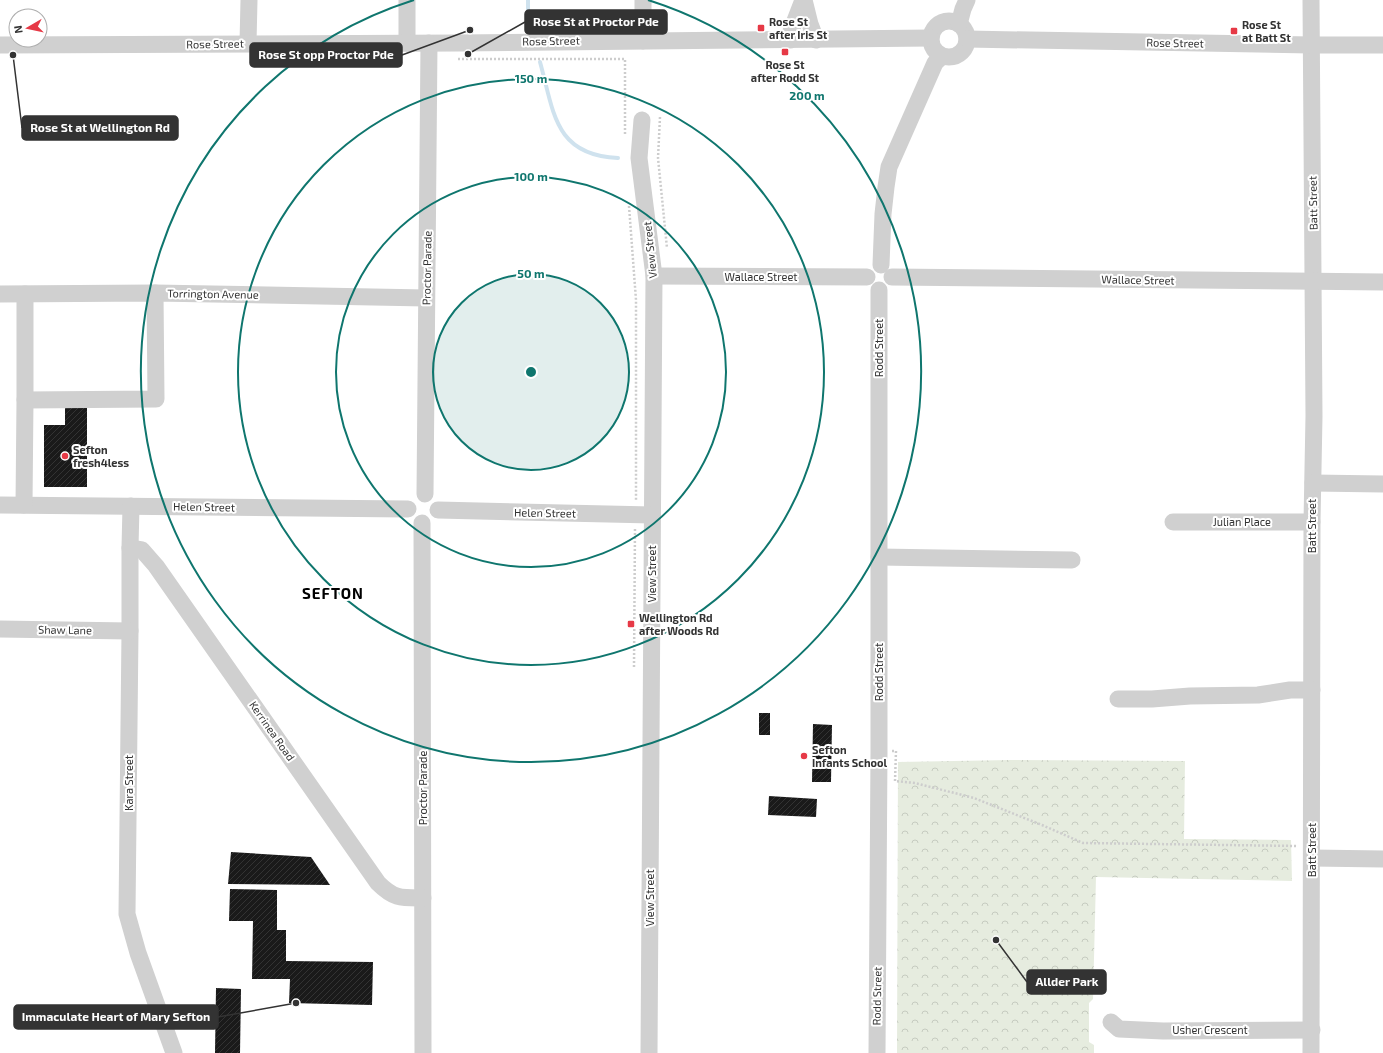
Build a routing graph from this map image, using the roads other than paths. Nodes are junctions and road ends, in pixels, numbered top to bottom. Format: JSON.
{"nodes":[{"id":1,"x":249,"y":0,"type":"edge"},
{"id":2,"x":407,"y":0,"type":"edge"},
{"id":3,"x":643,"y":0,"type":"edge"},
{"id":4,"x":804,"y":0,"type":"edge"},
{"id":5,"x":967,"y":0,"type":"edge"},
{"id":6,"x":1311,"y":0,"type":"edge"},
{"id":7,"x":959,"y":24,"type":"junction"},
{"id":8,"x":931,"y":38,"type":"junction"},
{"id":9,"x":790,"y":40,"type":"junction"},
{"id":10,"x":816,"y":40,"type":"junction"},
{"id":11,"x":967,"y":40,"type":"junction"},
{"id":12,"x":643,"y":41,"type":"junction"},
{"id":13,"x":407,"y":43,"type":"junction"},
{"id":14,"x":429,"y":43,"type":"junction"},
{"id":15,"x":248,"y":44,"type":"junction"},
{"id":16,"x":0,"y":45,"type":"edge"},
{"id":17,"x":1311,"y":45,"type":"junction"},
{"id":18,"x":1383,"y":45,"type":"edge"},
{"id":19,"x":942,"y":56,"type":"junction"},
{"id":20,"x":642,"y":120,"type":"dead end"},
{"id":21,"x":887,"y":271,"type":"junction"},
{"id":22,"x":654,"y":276,"type":"junction"},
{"id":23,"x":867,"y":277,"type":"junction"},
{"id":24,"x":1314,"y":282,"type":"junction"},
{"id":25,"x":1383,"y":282,"type":"edge"},
{"id":26,"x":879,"y":290,"type":"junction"},
{"id":27,"x":155,"y":293,"type":"junction"},
{"id":28,"x":0,"y":294,"type":"edge"},
{"id":29,"x":24,"y":294,"type":"junction"},
{"id":30,"x":426,"y":298,"type":"junction"},
{"id":31,"x":25,"y":400,"type":"junction"},
{"id":32,"x":1312,"y":483,"type":"junction"},
{"id":33,"x":1383,"y":484,"type":"edge"},
{"id":34,"x":425,"y":494,"type":"junction"},
{"id":35,"x":0,"y":505,"type":"edge"},
{"id":36,"x":24,"y":505,"type":"junction"},
{"id":37,"x":131,"y":506,"type":"junction"},
{"id":38,"x":408,"y":509,"type":"junction"},
{"id":39,"x":438,"y":510,"type":"junction"},
{"id":40,"x":644,"y":515,"type":"junction"},
{"id":41,"x":1173,"y":522,"type":"dead end"},
{"id":42,"x":1312,"y":522,"type":"junction"},
{"id":43,"x":422,"y":523,"type":"junction"},
{"id":44,"x":130,"y":548,"type":"junction"},
{"id":45,"x":879,"y":557,"type":"junction"},
{"id":46,"x":1072,"y":560,"type":"dead end"},
{"id":47,"x":0,"y":629,"type":"edge"},
{"id":48,"x":130,"y":631,"type":"junction"},
{"id":49,"x":1312,"y":690,"type":"junction"},
{"id":50,"x":1118,"y":699,"type":"dead end"},
{"id":51,"x":1312,"y":852,"type":"junction"},
{"id":52,"x":1383,"y":859,"type":"edge"},
{"id":53,"x":423,"y":898,"type":"junction"},
{"id":54,"x":1111,"y":1022,"type":"dead end"},
{"id":55,"x":1312,"y":1030,"type":"junction"},
{"id":56,"x":174,"y":1053,"type":"edge"},
{"id":57,"x":423,"y":1053,"type":"edge"},
{"id":58,"x":649,"y":1053,"type":"edge"},
{"id":59,"x":877,"y":1053,"type":"edge"},
{"id":60,"x":1311,"y":1053,"type":"edge"}],
"edges":[{"from":1,"to":15,"type":"street"},
{"from":2,"to":13,"type":"street"},
{"from":3,"to":12,"type":"street"},
{"from":4,"to":9,"type":"street"},
{"from":4,"to":10,"type":"street"},
{"from":5,"to":7,"type":"street"},
{"from":6,"to":17,"type":"street","name":"Batt Street"},
{"from":7,"to":8,"type":"street"},
{"from":7,"to":11,"type":"street"},
{"from":8,"to":10,"type":"street","name":"Rose Street"},
{"from":8,"to":19,"type":"street"},
{"from":9,"to":10,"type":"street","name":"Rose Street"},
{"from":9,"to":12,"type":"street","name":"Rose Street"},
{"from":11,"to":17,"type":"street","name":"Rose Street"},
{"from":11,"to":19,"type":"street"},
{"from":12,"to":14,"type":"street","name":"Rose Street"},
{"from":13,"to":14,"type":"street","name":"Rose Street"},
{"from":13,"to":15,"type":"street","name":"Rose Street"},
{"from":14,"to":30,"type":"street","name":"Proctor Parade"},
{"from":15,"to":16,"type":"street","name":"Rose Street"},
{"from":17,"to":18,"type":"street","name":"Rose Street"},
{"from":17,"to":24,"type":"street","name":"Batt Street"},
{"from":19,"to":21,"type":"street"},
{"from":20,"to":22,"type":"street","name":"View Street"},
{"from":21,"to":23,"type":"street"},
{"from":21,"to":24,"type":"street","name":"Wallace Street"},
{"from":21,"to":26,"type":"street"},
{"from":22,"to":23,"type":"street","name":"Wallace Street"},
{"from":22,"to":40,"type":"street","name":"View Street"},
{"from":23,"to":26,"type":"street"},
{"from":24,"to":25,"type":"street","name":"Wallace Street"},
{"from":24,"to":32,"type":"street","name":"Batt Street"},
{"from":26,"to":45,"type":"street","name":"Rodd Street"},
{"from":27,"to":29,"type":"street","name":"Torrington Avenue"},
{"from":27,"to":30,"type":"street","name":"Torrington Avenue"},
{"from":27,"to":31,"type":"street"},
{"from":28,"to":29,"type":"street","name":"Torrington Avenue"},
{"from":29,"to":31,"type":"street"},
{"from":30,"to":34,"type":"street","name":"Proctor Parade"},
{"from":31,"to":36,"type":"street"},
{"from":32,"to":33,"type":"street"},
{"from":32,"to":42,"type":"street","name":"Batt Street"},
{"from":34,"to":38,"type":"street"},
{"from":34,"to":39,"type":"street"},
{"from":35,"to":36,"type":"street","name":"Helen Street"},
{"from":36,"to":37,"type":"street","name":"Helen Street"},
{"from":37,"to":38,"type":"street","name":"Helen Street"},
{"from":37,"to":44,"type":"street","name":"Kara Street"},
{"from":38,"to":43,"type":"street"},
{"from":39,"to":40,"type":"street","name":"Helen Street"},
{"from":39,"to":43,"type":"street"},
{"from":40,"to":58,"type":"street","name":"View Street"},
{"from":41,"to":42,"type":"street","name":"Julian Place"},
{"from":42,"to":49,"type":"street","name":"Batt Street"},
{"from":43,"to":53,"type":"street","name":"Proctor Parade"},
{"from":44,"to":48,"type":"street","name":"Kara Street"},
{"from":44,"to":53,"type":"street","name":"Kerrinea Road"},
{"from":45,"to":46,"type":"street"},
{"from":45,"to":59,"type":"street","name":"Rodd Street"},
{"from":47,"to":48,"type":"street","name":"Shaw Lane"},
{"from":48,"to":56,"type":"street","name":"Kara Street"},
{"from":49,"to":50,"type":"street"},
{"from":49,"to":51,"type":"street","name":"Batt Street"},
{"from":51,"to":52,"type":"street"},
{"from":51,"to":55,"type":"street","name":"Batt Street"},
{"from":53,"to":57,"type":"street","name":"Proctor Parade"},
{"from":54,"to":55,"type":"street","name":"Usher Crescent"},
{"from":55,"to":60,"type":"street","name":"Batt Street"}]}
